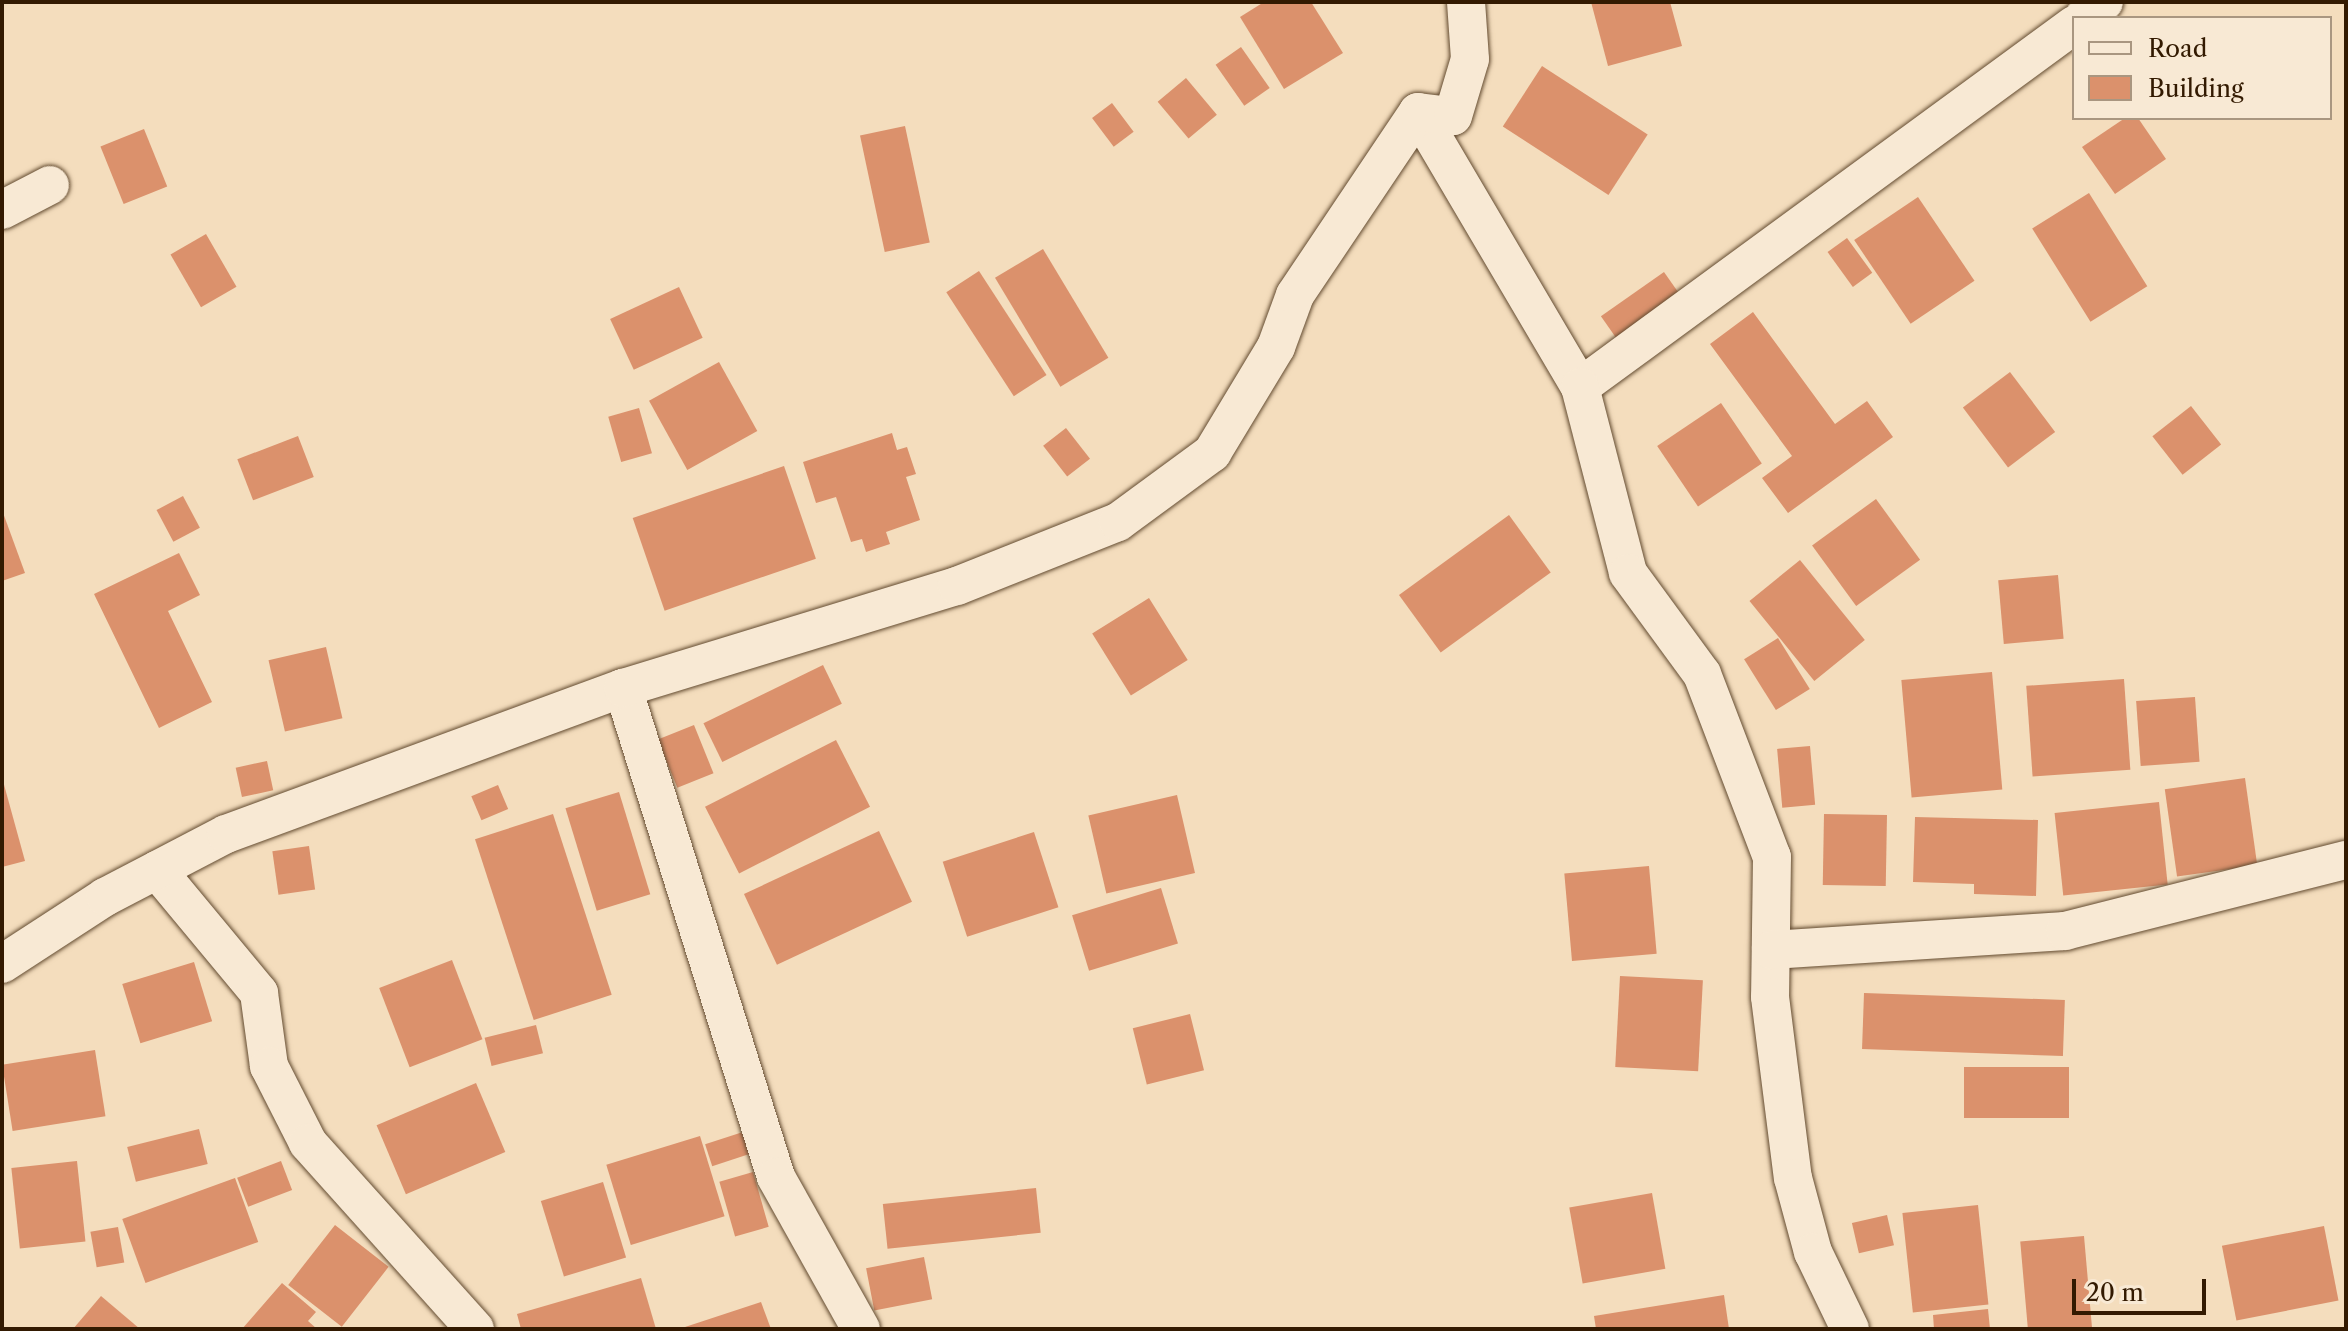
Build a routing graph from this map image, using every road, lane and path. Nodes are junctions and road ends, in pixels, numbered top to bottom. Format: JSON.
{"nodes":[{"id":1,"x":1466,"y":2,"type":"edge"},
{"id":2,"x":2104,"y":2,"type":"edge"},
{"id":3,"x":2086,"y":16,"type":"edge"},
{"id":4,"x":2072,"y":26,"type":"edge"},
{"id":5,"x":1418,"y":112,"type":"junction"},
{"id":6,"x":50,"y":185,"type":"dead end"},
{"id":7,"x":2,"y":210,"type":"edge"},
{"id":8,"x":1580,"y":387,"type":"junction"},
{"id":9,"x":623,"y":688,"type":"junction"},
{"id":10,"x":2346,"y":860,"type":"edge"},
{"id":11,"x":157,"y":870,"type":"junction"},
{"id":12,"x":1771,"y":950,"type":"junction"},
{"id":13,"x":2,"y":964,"type":"edge"},
{"id":14,"x":475,"y":1329,"type":"edge"},
{"id":15,"x":861,"y":1329,"type":"edge"},
{"id":16,"x":1850,"y":1329,"type":"edge"}],
"edges":[{"from":1,"to":5,"type":"street"},
{"from":2,"to":3,"type":"street"},
{"from":4,"to":8,"type":"street"},
{"from":5,"to":8,"type":"street"},
{"from":5,"to":9,"type":"street"},
{"from":6,"to":7,"type":"street"},
{"from":8,"to":12,"type":"street"},
{"from":9,"to":11,"type":"street"},
{"from":9,"to":15,"type":"street"},
{"from":10,"to":12,"type":"street"},
{"from":11,"to":13,"type":"street"},
{"from":11,"to":14,"type":"street"},
{"from":12,"to":16,"type":"street"}]}
